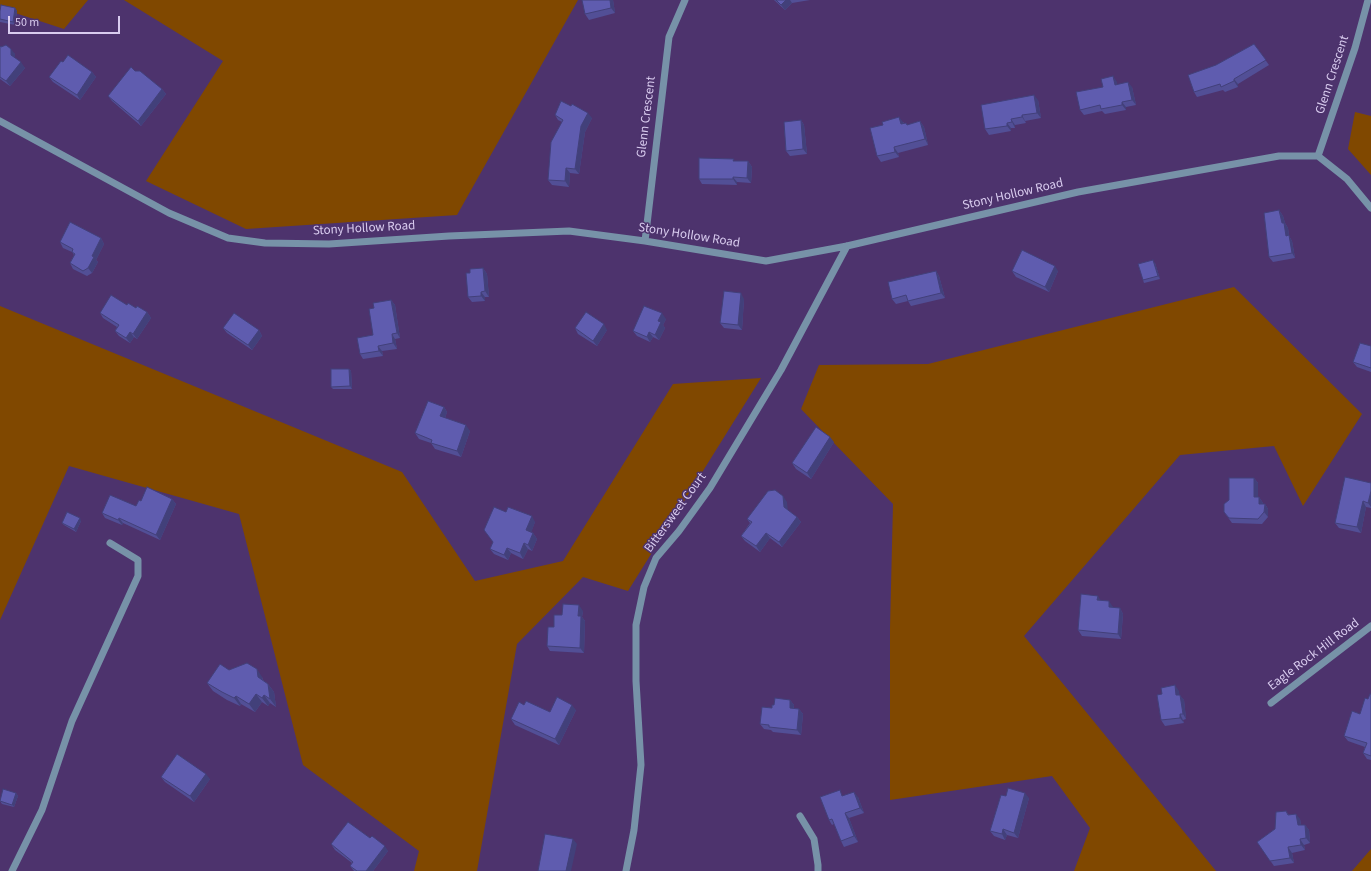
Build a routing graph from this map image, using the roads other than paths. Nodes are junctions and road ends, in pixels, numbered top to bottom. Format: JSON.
{"nodes":[{"id":1,"x":685,"y":0,"type":"edge"},
{"id":2,"x":1368,"y":0,"type":"edge"},
{"id":3,"x":0,"y":121,"type":"edge"},
{"id":4,"x":1318,"y":156,"type":"junction"},
{"id":5,"x":1371,"y":208,"type":"edge"},
{"id":6,"x":645,"y":241,"type":"junction"},
{"id":7,"x":847,"y":246,"type":"junction"},
{"id":8,"x":110,"y":543,"type":"dead end"},
{"id":9,"x":1371,"y":626,"type":"edge"},
{"id":10,"x":1271,"y":703,"type":"dead end"},
{"id":11,"x":800,"y":816,"type":"dead end"},
{"id":12,"x":12,"y":871,"type":"edge"},
{"id":13,"x":626,"y":871,"type":"edge"},
{"id":14,"x":818,"y":871,"type":"edge"}],
"edges":[{"from":1,"to":6,"type":"street","name":"Glenn Crescent"},
{"from":2,"to":4,"type":"street","name":"Glenn Crescent"},
{"from":3,"to":6,"type":"street","name":"Stony Hollow Road"},
{"from":4,"to":5,"type":"street"},
{"from":4,"to":7,"type":"street","name":"Stony Hollow Road"},
{"from":6,"to":7,"type":"street","name":"Stony Hollow Road"},
{"from":7,"to":13,"type":"street","name":"Bittersweet Court"},
{"from":8,"to":12,"type":"street"},
{"from":9,"to":10,"type":"street","name":"Eagle Rock Hill Road"},
{"from":11,"to":14,"type":"street"}]}
